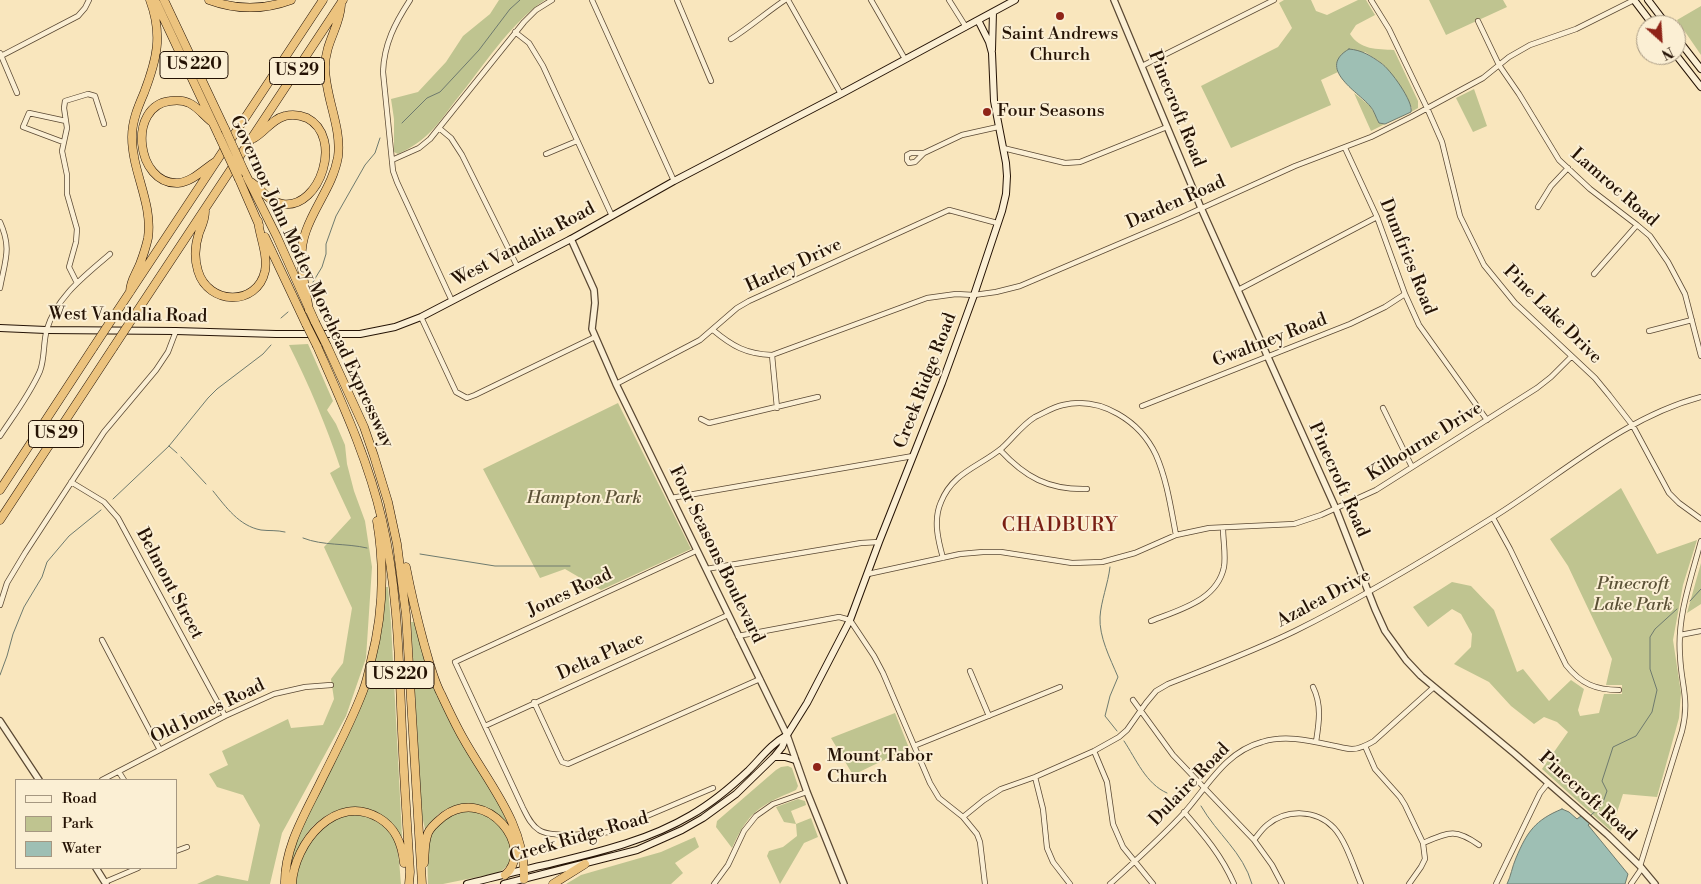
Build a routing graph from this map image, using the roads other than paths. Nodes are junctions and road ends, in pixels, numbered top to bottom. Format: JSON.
{"nodes":[{"id":1,"x":89,"y":0,"type":"edge"},
{"id":2,"x":150,"y":0,"type":"edge"},
{"id":3,"x":155,"y":0,"type":"edge"},
{"id":4,"x":164,"y":0,"type":"edge"},
{"id":5,"x":208,"y":0,"type":"edge"},
{"id":6,"x":291,"y":0,"type":"edge"},
{"id":7,"x":323,"y":0,"type":"edge"},
{"id":8,"x":410,"y":0,"type":"edge"},
{"id":9,"x":552,"y":0,"type":"edge"},
{"id":10,"x":592,"y":0,"type":"edge"},
{"id":11,"x":677,"y":0,"type":"edge"},
{"id":12,"x":787,"y":0,"type":"edge"},
{"id":13,"x":871,"y":0,"type":"edge"},
{"id":14,"x":949,"y":0,"type":"edge"},
{"id":15,"x":1014,"y":0,"type":"edge"},
{"id":16,"x":1114,"y":0,"type":"edge"},
{"id":17,"x":1274,"y":0,"type":"edge"},
{"id":18,"x":1371,"y":0,"type":"edge"},
{"id":19,"x":1634,"y":0,"type":"edge"},
{"id":20,"x":1648,"y":0,"type":"edge"},
{"id":21,"x":342,"y":1,"type":"edge"},
{"id":22,"x":993,"y":12,"type":"junction"},
{"id":23,"x":1645,"y":15,"type":"edge"},
{"id":24,"x":1659,"y":15,"type":"edge"},
{"id":25,"x":978,"y":20,"type":"junction"},
{"id":26,"x":1478,"y":21,"type":"dead end"},
{"id":27,"x":966,"y":27,"type":"junction"},
{"id":28,"x":515,"y":32,"type":"junction"},
{"id":29,"x":731,"y":38,"type":"dead end"},
{"id":30,"x":1686,"y":50,"type":"edge"},
{"id":31,"x":992,"y":53,"type":"junction"},
{"id":32,"x":1,"y":55,"type":"edge"},
{"id":33,"x":905,"y":60,"type":"junction"},
{"id":34,"x":1499,"y":65,"type":"junction"},
{"id":35,"x":1684,"y":65,"type":"edge"},
{"id":36,"x":1142,"y":66,"type":"junction"},
{"id":37,"x":1701,"y":69,"type":"edge"},
{"id":38,"x":712,"y":81,"type":"dead end"},
{"id":39,"x":1701,"y":87,"type":"edge"},
{"id":40,"x":17,"y":93,"type":"dead end"},
{"id":41,"x":841,"y":94,"type":"junction"},
{"id":42,"x":1427,"y":108,"type":"junction"},
{"id":43,"x":66,"y":121,"type":"junction"},
{"id":44,"x":212,"y":122,"type":"junction"},
{"id":45,"x":104,"y":124,"type":"dead end"},
{"id":46,"x":998,"y":127,"type":"junction"},
{"id":47,"x":1166,"y":127,"type":"junction"},
{"id":48,"x":439,"y":128,"type":"junction"},
{"id":49,"x":252,"y":139,"type":"junction"},
{"id":50,"x":577,"y":141,"type":"junction"},
{"id":51,"x":63,"y":142,"type":"junction"},
{"id":52,"x":1003,"y":148,"type":"junction"},
{"id":53,"x":1346,"y":148,"type":"junction"},
{"id":54,"x":924,"y":153,"type":"dead end"},
{"id":55,"x":546,"y":154,"type":"dead end"},
{"id":56,"x":218,"y":159,"type":"junction"},
{"id":57,"x":392,"y":160,"type":"junction"},
{"id":58,"x":1568,"y":168,"type":"junction"},
{"id":59,"x":249,"y":181,"type":"junction"},
{"id":60,"x":674,"y":181,"type":"junction"},
{"id":61,"x":1538,"y":207,"type":"dead end"},
{"id":62,"x":1201,"y":208,"type":"junction"},
{"id":63,"x":205,"y":210,"type":"junction"},
{"id":64,"x":612,"y":216,"type":"junction"},
{"id":65,"x":1377,"y":217,"type":"junction"},
{"id":66,"x":258,"y":221,"type":"junction"},
{"id":67,"x":0,"y":222,"type":"edge"},
{"id":68,"x":997,"y":223,"type":"junction"},
{"id":69,"x":1637,"y":225,"type":"junction"},
{"id":70,"x":572,"y":239,"type":"junction"},
{"id":71,"x":110,"y":254,"type":"dead end"},
{"id":72,"x":517,"y":266,"type":"junction"},
{"id":73,"x":1594,"y":274,"type":"dead end"},
{"id":74,"x":77,"y":283,"type":"junction"},
{"id":75,"x":0,"y":288,"type":"edge"},
{"id":76,"x":1238,"y":290,"type":"junction"},
{"id":77,"x":130,"y":293,"type":"junction"},
{"id":78,"x":1405,"y":294,"type":"junction"},
{"id":79,"x":974,"y":295,"type":"junction"},
{"id":80,"x":452,"y":301,"type":"junction"},
{"id":81,"x":309,"y":310,"type":"junction"},
{"id":82,"x":421,"y":317,"type":"junction"},
{"id":83,"x":1692,"y":320,"type":"junction"},
{"id":84,"x":0,"y":328,"type":"edge"},
{"id":85,"x":46,"y":330,"type":"junction"},
{"id":86,"x":713,"y":330,"type":"junction"},
{"id":87,"x":176,"y":331,"type":"junction"},
{"id":88,"x":1649,"y":331,"type":"dead end"},
{"id":89,"x":596,"y":337,"type":"junction"},
{"id":90,"x":772,"y":355,"type":"junction"},
{"id":91,"x":1267,"y":356,"type":"junction"},
{"id":92,"x":1701,"y":356,"type":"edge"},
{"id":93,"x":1572,"y":357,"type":"junction"},
{"id":94,"x":616,"y":384,"type":"junction"},
{"id":95,"x":818,"y":397,"type":"dead end"},
{"id":96,"x":1701,"y":397,"type":"edge"},
{"id":97,"x":1142,"y":406,"type":"dead end"},
{"id":98,"x":777,"y":408,"type":"junction"},
{"id":99,"x":1383,"y":408,"type":"dead end"},
{"id":100,"x":701,"y":420,"type":"dead end"},
{"id":101,"x":1487,"y":420,"type":"junction"},
{"id":102,"x":1632,"y":426,"type":"junction"},
{"id":103,"x":0,"y":436,"type":"edge"},
{"id":104,"x":1000,"y":450,"type":"junction"},
{"id":105,"x":913,"y":456,"type":"junction"},
{"id":106,"x":1412,"y":467,"type":"junction"},
{"id":107,"x":369,"y":472,"type":"junction"},
{"id":108,"x":71,"y":482,"type":"junction"},
{"id":109,"x":1086,"y":489,"type":"dead end"},
{"id":110,"x":0,"y":490,"type":"edge"},
{"id":111,"x":671,"y":498,"type":"junction"},
{"id":112,"x":1336,"y":509,"type":"junction"},
{"id":113,"x":1493,"y":518,"type":"junction"},
{"id":114,"x":1701,"y":518,"type":"edge"},
{"id":115,"x":0,"y":520,"type":"edge"},
{"id":116,"x":1223,"y":528,"type":"junction"},
{"id":117,"x":1176,"y":535,"type":"junction"},
{"id":118,"x":1701,"y":541,"type":"edge"},
{"id":119,"x":880,"y":542,"type":"junction"},
{"id":120,"x":397,"y":544,"type":"junction"},
{"id":121,"x":696,"y":551,"type":"junction"},
{"id":122,"x":943,"y":558,"type":"junction"},
{"id":123,"x":706,"y":569,"type":"junction"},
{"id":124,"x":868,"y":574,"type":"junction"},
{"id":125,"x":1369,"y":592,"type":"junction"},
{"id":126,"x":0,"y":605,"type":"edge"},
{"id":127,"x":728,"y":615,"type":"junction"},
{"id":128,"x":850,"y":620,"type":"junction"},
{"id":129,"x":1151,"y":621,"type":"dead end"},
{"id":130,"x":1701,"y":631,"type":"edge"},
{"id":131,"x":1680,"y":635,"type":"junction"},
{"id":132,"x":738,"y":636,"type":"junction"},
{"id":133,"x":102,"y":640,"type":"dead end"},
{"id":134,"x":970,"y":671,"type":"dead end"},
{"id":135,"x":760,"y":679,"type":"junction"},
{"id":136,"x":331,"y":685,"type":"dead end"},
{"id":137,"x":1060,"y":687,"type":"dead end"},
{"id":138,"x":1313,"y":687,"type":"dead end"},
{"id":139,"x":1434,"y":687,"type":"junction"},
{"id":140,"x":1620,"y":690,"type":"dead end"},
{"id":141,"x":1133,"y":700,"type":"dead end"},
{"id":142,"x":534,"y":702,"type":"junction"},
{"id":143,"x":1140,"y":712,"type":"junction"},
{"id":144,"x":225,"y":716,"type":"junction"},
{"id":145,"x":989,"y":716,"type":"junction"},
{"id":146,"x":0,"y":721,"type":"edge"},
{"id":147,"x":485,"y":726,"type":"junction"},
{"id":148,"x":787,"y":734,"type":"junction"},
{"id":149,"x":1316,"y":742,"type":"junction"},
{"id":150,"x":914,"y":746,"type":"junction"},
{"id":151,"x":1365,"y":746,"type":"junction"},
{"id":152,"x":160,"y":750,"type":"junction"},
{"id":153,"x":1094,"y":751,"type":"junction"},
{"id":154,"x":774,"y":757,"type":"junction"},
{"id":155,"x":795,"y":760,"type":"junction"},
{"id":156,"x":119,"y":772,"type":"junction"},
{"id":157,"x":1035,"y":777,"type":"junction"},
{"id":158,"x":38,"y":779,"type":"edge"},
{"id":159,"x":104,"y":779,"type":"edge"},
{"id":160,"x":123,"y":779,"type":"edge"},
{"id":161,"x":1548,"y":783,"type":"junction"},
{"id":162,"x":713,"y":788,"type":"dead end"},
{"id":163,"x":1204,"y":788,"type":"junction"},
{"id":164,"x":806,"y":792,"type":"junction"},
{"id":165,"x":1184,"y":812,"type":"junction"},
{"id":166,"x":963,"y":817,"type":"junction"},
{"id":167,"x":1254,"y":840,"type":"junction"},
{"id":168,"x":1423,"y":843,"type":"junction"},
{"id":169,"x":1479,"y":845,"type":"dead end"},
{"id":170,"x":187,"y":847,"type":"dead end"},
{"id":171,"x":178,"y":850,"type":"edge"},
{"id":172,"x":1134,"y":862,"type":"junction"},
{"id":173,"x":584,"y":864,"type":"junction"},
{"id":174,"x":1641,"y":867,"type":"junction"},
{"id":175,"x":97,"y":869,"type":"edge"},
{"id":176,"x":136,"y":869,"type":"edge"},
{"id":177,"x":524,"y":870,"type":"junction"},
{"id":178,"x":505,"y":875,"type":"junction"},
{"id":179,"x":524,"y":879,"type":"junction"},
{"id":180,"x":422,"y":881,"type":"edge"},
{"id":181,"x":106,"y":883,"type":"edge"},
{"id":182,"x":409,"y":883,"type":"edge"},
{"id":183,"x":285,"y":884,"type":"edge"},
{"id":184,"x":292,"y":884,"type":"edge"},
{"id":185,"x":468,"y":884,"type":"edge"},
{"id":186,"x":504,"y":884,"type":"edge"},
{"id":187,"x":553,"y":884,"type":"edge"},
{"id":188,"x":714,"y":884,"type":"edge"},
{"id":189,"x":844,"y":884,"type":"edge"},
{"id":190,"x":985,"y":884,"type":"edge"},
{"id":191,"x":1070,"y":884,"type":"edge"},
{"id":192,"x":1110,"y":884,"type":"edge"},
{"id":193,"x":1153,"y":884,"type":"edge"},
{"id":194,"x":1234,"y":884,"type":"edge"},
{"id":195,"x":1282,"y":884,"type":"edge"},
{"id":196,"x":1361,"y":884,"type":"edge"},
{"id":197,"x":1409,"y":884,"type":"edge"},
{"id":198,"x":1496,"y":884,"type":"edge"},
{"id":199,"x":1630,"y":884,"type":"edge"},
{"id":200,"x":1655,"y":884,"type":"edge"}],
"edges":[{"from":1,"to":32,"type":"street"},
{"from":2,"to":77,"type":"highway"},
{"from":3,"to":44,"type":"highway","name":"Governor John Motley Morehead Expressway","number":"US 220"},
{"from":4,"to":59,"type":"highway","name":"Governor John Motley Morehead Expressway","number":"US 220","bridge":true},
{"from":5,"to":6,"type":"highway"},
{"from":7,"to":56,"type":"highway","number":"US 29"},
{"from":8,"to":57,"type":"street"},
{"from":9,"to":28,"type":"street"},
{"from":10,"to":60,"type":"street"},
{"from":11,"to":38,"type":"street"},
{"from":12,"to":29,"type":"street"},
{"from":12,"to":41,"type":"street"},
{"from":13,"to":33,"type":"street"},
{"from":14,"to":27,"type":"street"},
{"from":15,"to":22,"type":"main road","name":"West Vandalia Road"},
{"from":16,"to":36,"type":"street","name":"Pinecroft Road"},
{"from":17,"to":36,"type":"street"},
{"from":18,"to":42,"type":"street","name":"Pine Lake Drive"},
{"from":19,"to":23,"type":"main road"},
{"from":19,"to":34,"type":"street","name":"Darden Road"},
{"from":20,"to":24,"type":"main road"},
{"from":21,"to":49,"type":"highway","number":"US 29"},
{"from":21,"to":81,"type":"highway"},
{"from":22,"to":25,"type":"main road","name":"West Vandalia Road"},
{"from":22,"to":31,"type":"main road"},
{"from":25,"to":27,"type":"main road","name":"West Vandalia Road"},
{"from":25,"to":31,"type":"main road","name":"Creek Ridge Road"},
{"from":26,"to":34,"type":"street","name":"Lamroc Road"},
{"from":27,"to":33,"type":"main road","name":"West Vandalia Road"},
{"from":28,"to":48,"type":"street"},
{"from":28,"to":50,"type":"street"},
{"from":30,"to":37,"type":"main road"},
{"from":31,"to":46,"type":"main road","name":"Creek Ridge Road"},
{"from":32,"to":40,"type":"street"},
{"from":33,"to":41,"type":"main road","name":"West Vandalia Road"},
{"from":34,"to":42,"type":"street","name":"Darden Road"},
{"from":34,"to":58,"type":"street","name":"Lamroc Road"},
{"from":35,"to":39,"type":"main road"},
{"from":36,"to":47,"type":"street","name":"Pinecroft Road"},
{"from":41,"to":60,"type":"main road","name":"West Vandalia Road"},
{"from":42,"to":53,"type":"street","name":"Darden Road"},
{"from":42,"to":93,"type":"street","name":"Pine Lake Drive"},
{"from":43,"to":45,"type":"street"},
{"from":43,"to":51,"type":"street"},
{"from":43,"to":51,"type":"street"},
{"from":44,"to":56,"type":"highway"},
{"from":44,"to":66,"type":"highway","name":"Governor John Motley Morehead Expressway","number":"US 220","bridge":true},
{"from":46,"to":52,"type":"main road","name":"Creek Ridge Road"},
{"from":46,"to":54,"type":"street"},
{"from":47,"to":52,"type":"street"},
{"from":47,"to":62,"type":"street","name":"Pinecroft Road"},
{"from":48,"to":57,"type":"street"},
{"from":48,"to":72,"type":"street"},
{"from":49,"to":59,"type":"highway"},
{"from":49,"to":63,"type":"highway","number":"US 29"},
{"from":50,"to":55,"type":"street"},
{"from":50,"to":64,"type":"street"},
{"from":51,"to":74,"type":"street"},
{"from":52,"to":68,"type":"main road","name":"Creek Ridge Road"},
{"from":53,"to":62,"type":"street","name":"Darden Road"},
{"from":53,"to":65,"type":"street","name":"Dumfries Road"},
{"from":56,"to":77,"type":"highway","number":"US 29"},
{"from":57,"to":80,"type":"street"},
{"from":58,"to":61,"type":"street"},
{"from":58,"to":69,"type":"street","name":"Lamroc Road"},
{"from":59,"to":81,"type":"highway","name":"Governor John Motley Morehead Expressway","number":"US 220"},
{"from":60,"to":64,"type":"main road","name":"West Vandalia Road"},
{"from":62,"to":76,"type":"street","name":"Pinecroft Road"},
{"from":62,"to":79,"type":"street","name":"Darden Road"},
{"from":63,"to":66,"type":"highway"},
{"from":63,"to":115,"type":"highway","number":"US 29","bridge":true},
{"from":64,"to":70,"type":"main road","name":"West Vandalia Road"},
{"from":65,"to":76,"type":"street"},
{"from":65,"to":78,"type":"street","name":"Dumfries Road"},
{"from":66,"to":107,"type":"highway","name":"Governor John Motley Morehead Expressway","number":"US 220","bridge":true},
{"from":67,"to":75,"type":"street"},
{"from":68,"to":79,"type":"main road","name":"Creek Ridge Road"},
{"from":68,"to":86,"type":"street","name":"Harley Drive"},
{"from":69,"to":73,"type":"street"},
{"from":69,"to":83,"type":"street","name":"Lamroc Road"},
{"from":70,"to":72,"type":"main road","name":"West Vandalia Road"},
{"from":70,"to":89,"type":"street","name":"Four Seasons Boulevard"},
{"from":71,"to":74,"type":"street"},
{"from":72,"to":80,"type":"main road","name":"West Vandalia Road"},
{"from":74,"to":85,"type":"street"},
{"from":76,"to":91,"type":"street","name":"Pinecroft Road"},
{"from":77,"to":110,"type":"highway","number":"US 29","bridge":true},
{"from":78,"to":91,"type":"street","name":"Gwaltney Road"},
{"from":78,"to":101,"type":"street","name":"Dumfries Road"},
{"from":79,"to":90,"type":"street","name":"Darden Road"},
{"from":79,"to":105,"type":"main road","name":"Creek Ridge Road"},
{"from":80,"to":82,"type":"main road","name":"West Vandalia Road"},
{"from":81,"to":120,"type":"highway","name":"Governor John Motley Morehead Expressway","number":"US 220","bridge":true},
{"from":82,"to":87,"type":"main road","name":"West Vandalia Road"},
{"from":82,"to":89,"type":"street"},
{"from":83,"to":88,"type":"street"},
{"from":83,"to":92,"type":"street","name":"Lamroc Road"},
{"from":84,"to":85,"type":"main road","name":"West Vandalia Road"},
{"from":85,"to":87,"type":"main road","name":"West Vandalia Road"},
{"from":85,"to":103,"type":"street"},
{"from":86,"to":90,"type":"street","name":"Darden Road"},
{"from":86,"to":94,"type":"street","name":"Harley Drive"},
{"from":87,"to":108,"type":"street"},
{"from":89,"to":94,"type":"street","name":"Four Seasons Boulevard"},
{"from":90,"to":98,"type":"street"},
{"from":91,"to":97,"type":"street","name":"Gwaltney Road"},
{"from":91,"to":112,"type":"street","name":"Pinecroft Road"},
{"from":93,"to":101,"type":"street","name":"Kilbourne Drive"},
{"from":93,"to":102,"type":"street","name":"Pine Lake Drive"},
{"from":94,"to":111,"type":"street","name":"Four Seasons Boulevard"},
{"from":95,"to":98,"type":"street"},
{"from":96,"to":102,"type":"street","name":"Azalea Drive"},
{"from":98,"to":100,"type":"street"},
{"from":99,"to":106,"type":"street"},
{"from":101,"to":106,"type":"street","name":"Kilbourne Drive"},
{"from":102,"to":113,"type":"street","name":"Azalea Drive"},
{"from":102,"to":114,"type":"street","name":"Pine Lake Drive"},
{"from":104,"to":109,"type":"street"},
{"from":104,"to":117,"type":"street"},
{"from":104,"to":122,"type":"street"},
{"from":105,"to":111,"type":"street"},
{"from":105,"to":119,"type":"main road","name":"Creek Ridge Road"},
{"from":106,"to":112,"type":"street","name":"Kilbourne Drive"},
{"from":107,"to":182,"type":"highway","name":"Governor John Motley Morehead Expressway","number":"US 220"},
{"from":107,"to":183,"type":"highway"},
{"from":108,"to":126,"type":"street"},
{"from":108,"to":144,"type":"street","name":"Belmont Street"},
{"from":111,"to":121,"type":"street","name":"Four Seasons Boulevard"},
{"from":112,"to":116,"type":"street","name":"Kilbourne Drive"},
{"from":112,"to":125,"type":"street","name":"Pinecroft Road"},
{"from":113,"to":125,"type":"street","name":"Azalea Drive"},
{"from":113,"to":140,"type":"street"},
{"from":116,"to":117,"type":"street","name":"Kilbourne Drive"},
{"from":116,"to":129,"type":"street"},
{"from":117,"to":122,"type":"street","name":"Kilbourne Drive"},
{"from":118,"to":131,"type":"street"},
{"from":119,"to":123,"type":"street"},
{"from":119,"to":124,"type":"main road","name":"Creek Ridge Road"},
{"from":120,"to":177,"type":"highway"},
{"from":120,"to":180,"type":"highway","name":"Governor John Motley Morehead Expressway","number":"US 220"},
{"from":121,"to":123,"type":"street","name":"Four Seasons Boulevard"},
{"from":121,"to":147,"type":"street","name":"Jones Road"},
{"from":122,"to":124,"type":"street","name":"Kilbourne Drive"},
{"from":123,"to":127,"type":"street","name":"Four Seasons Boulevard"},
{"from":124,"to":128,"type":"main road","name":"Creek Ridge Road"},
{"from":125,"to":139,"type":"street","name":"Pinecroft Road"},
{"from":125,"to":143,"type":"street","name":"Azalea Drive"},
{"from":127,"to":132,"type":"street","name":"Four Seasons Boulevard"},
{"from":127,"to":142,"type":"street","name":"Delta Place"},
{"from":128,"to":132,"type":"street"},
{"from":128,"to":148,"type":"main road","name":"Creek Ridge Road"},
{"from":128,"to":150,"type":"street"},
{"from":130,"to":131,"type":"street"},
{"from":131,"to":174,"type":"street"},
{"from":132,"to":135,"type":"street","name":"Four Seasons Boulevard"},
{"from":133,"to":152,"type":"street"},
{"from":134,"to":145,"type":"street"},
{"from":135,"to":142,"type":"street"},
{"from":135,"to":148,"type":"street","name":"Four Seasons Boulevard"},
{"from":136,"to":144,"type":"street","name":"Old Jones Road"},
{"from":137,"to":145,"type":"street"},
{"from":138,"to":149,"type":"street"},
{"from":139,"to":151,"type":"street"},
{"from":139,"to":161,"type":"street","name":"Pinecroft Road"},
{"from":141,"to":143,"type":"street"},
{"from":142,"to":147,"type":"street","name":"Delta Place"},
{"from":143,"to":153,"type":"street","name":"Azalea Drive"},
{"from":143,"to":163,"type":"street"},
{"from":144,"to":152,"type":"street","name":"Old Jones Road"},
{"from":145,"to":150,"type":"street"},
{"from":146,"to":158,"type":"street"},
{"from":147,"to":162,"type":"street"},
{"from":148,"to":154,"type":"main road","name":"Creek Ridge Road"},
{"from":148,"to":155,"type":"street","name":"Four Seasons Boulevard"},
{"from":148,"to":177,"type":"main road","name":"Creek Ridge Road"},
{"from":149,"to":151,"type":"street","name":"Dulaire Road"},
{"from":149,"to":163,"type":"street","name":"Dulaire Road"},
{"from":150,"to":166,"type":"street"},
{"from":151,"to":168,"type":"street"},
{"from":152,"to":156,"type":"street","name":"Old Jones Road"},
{"from":153,"to":157,"type":"street","name":"Azalea Drive"},
{"from":153,"to":172,"type":"street"},
{"from":154,"to":155,"type":"main road"},
{"from":154,"to":173,"type":"main road","name":"Creek Ridge Road"},
{"from":155,"to":164,"type":"street","name":"Four Seasons Boulevard"},
{"from":156,"to":159,"type":"street","name":"Old Jones Road"},
{"from":156,"to":160,"type":"street"},
{"from":157,"to":166,"type":"street","name":"Azalea Drive"},
{"from":157,"to":191,"type":"street"},
{"from":161,"to":174,"type":"street","name":"Pinecroft Road"},
{"from":161,"to":198,"type":"street"},
{"from":163,"to":165,"type":"street","name":"Dulaire Road"},
{"from":163,"to":167,"type":"street"},
{"from":164,"to":188,"type":"street"},
{"from":164,"to":189,"type":"street","name":"Four Seasons Boulevard"},
{"from":165,"to":172,"type":"street","name":"Dulaire Road"},
{"from":165,"to":194,"type":"street"},
{"from":166,"to":190,"type":"street"},
{"from":167,"to":195,"type":"street"},
{"from":167,"to":196,"type":"street"},
{"from":168,"to":169,"type":"street"},
{"from":168,"to":197,"type":"street"},
{"from":170,"to":171,"type":"street"},
{"from":172,"to":192,"type":"street","name":"Dulaire Road"},
{"from":172,"to":193,"type":"street"},
{"from":173,"to":179,"type":"main road","name":"Creek Ridge Road"},
{"from":173,"to":187,"type":"highway"},
{"from":174,"to":199,"type":"street"},
{"from":174,"to":200,"type":"street","name":"Pinecroft Road"},
{"from":175,"to":181,"type":"street"},
{"from":176,"to":181,"type":"street"},
{"from":177,"to":178,"type":"main road","name":"Creek Ridge Road"},
{"from":177,"to":179,"type":"highway"},
{"from":178,"to":180,"type":"highway"},
{"from":178,"to":185,"type":"main road","name":"Creek Ridge Road"},
{"from":179,"to":186,"type":"main road","name":"Creek Ridge Road"},
{"from":182,"to":184,"type":"highway"}]}
